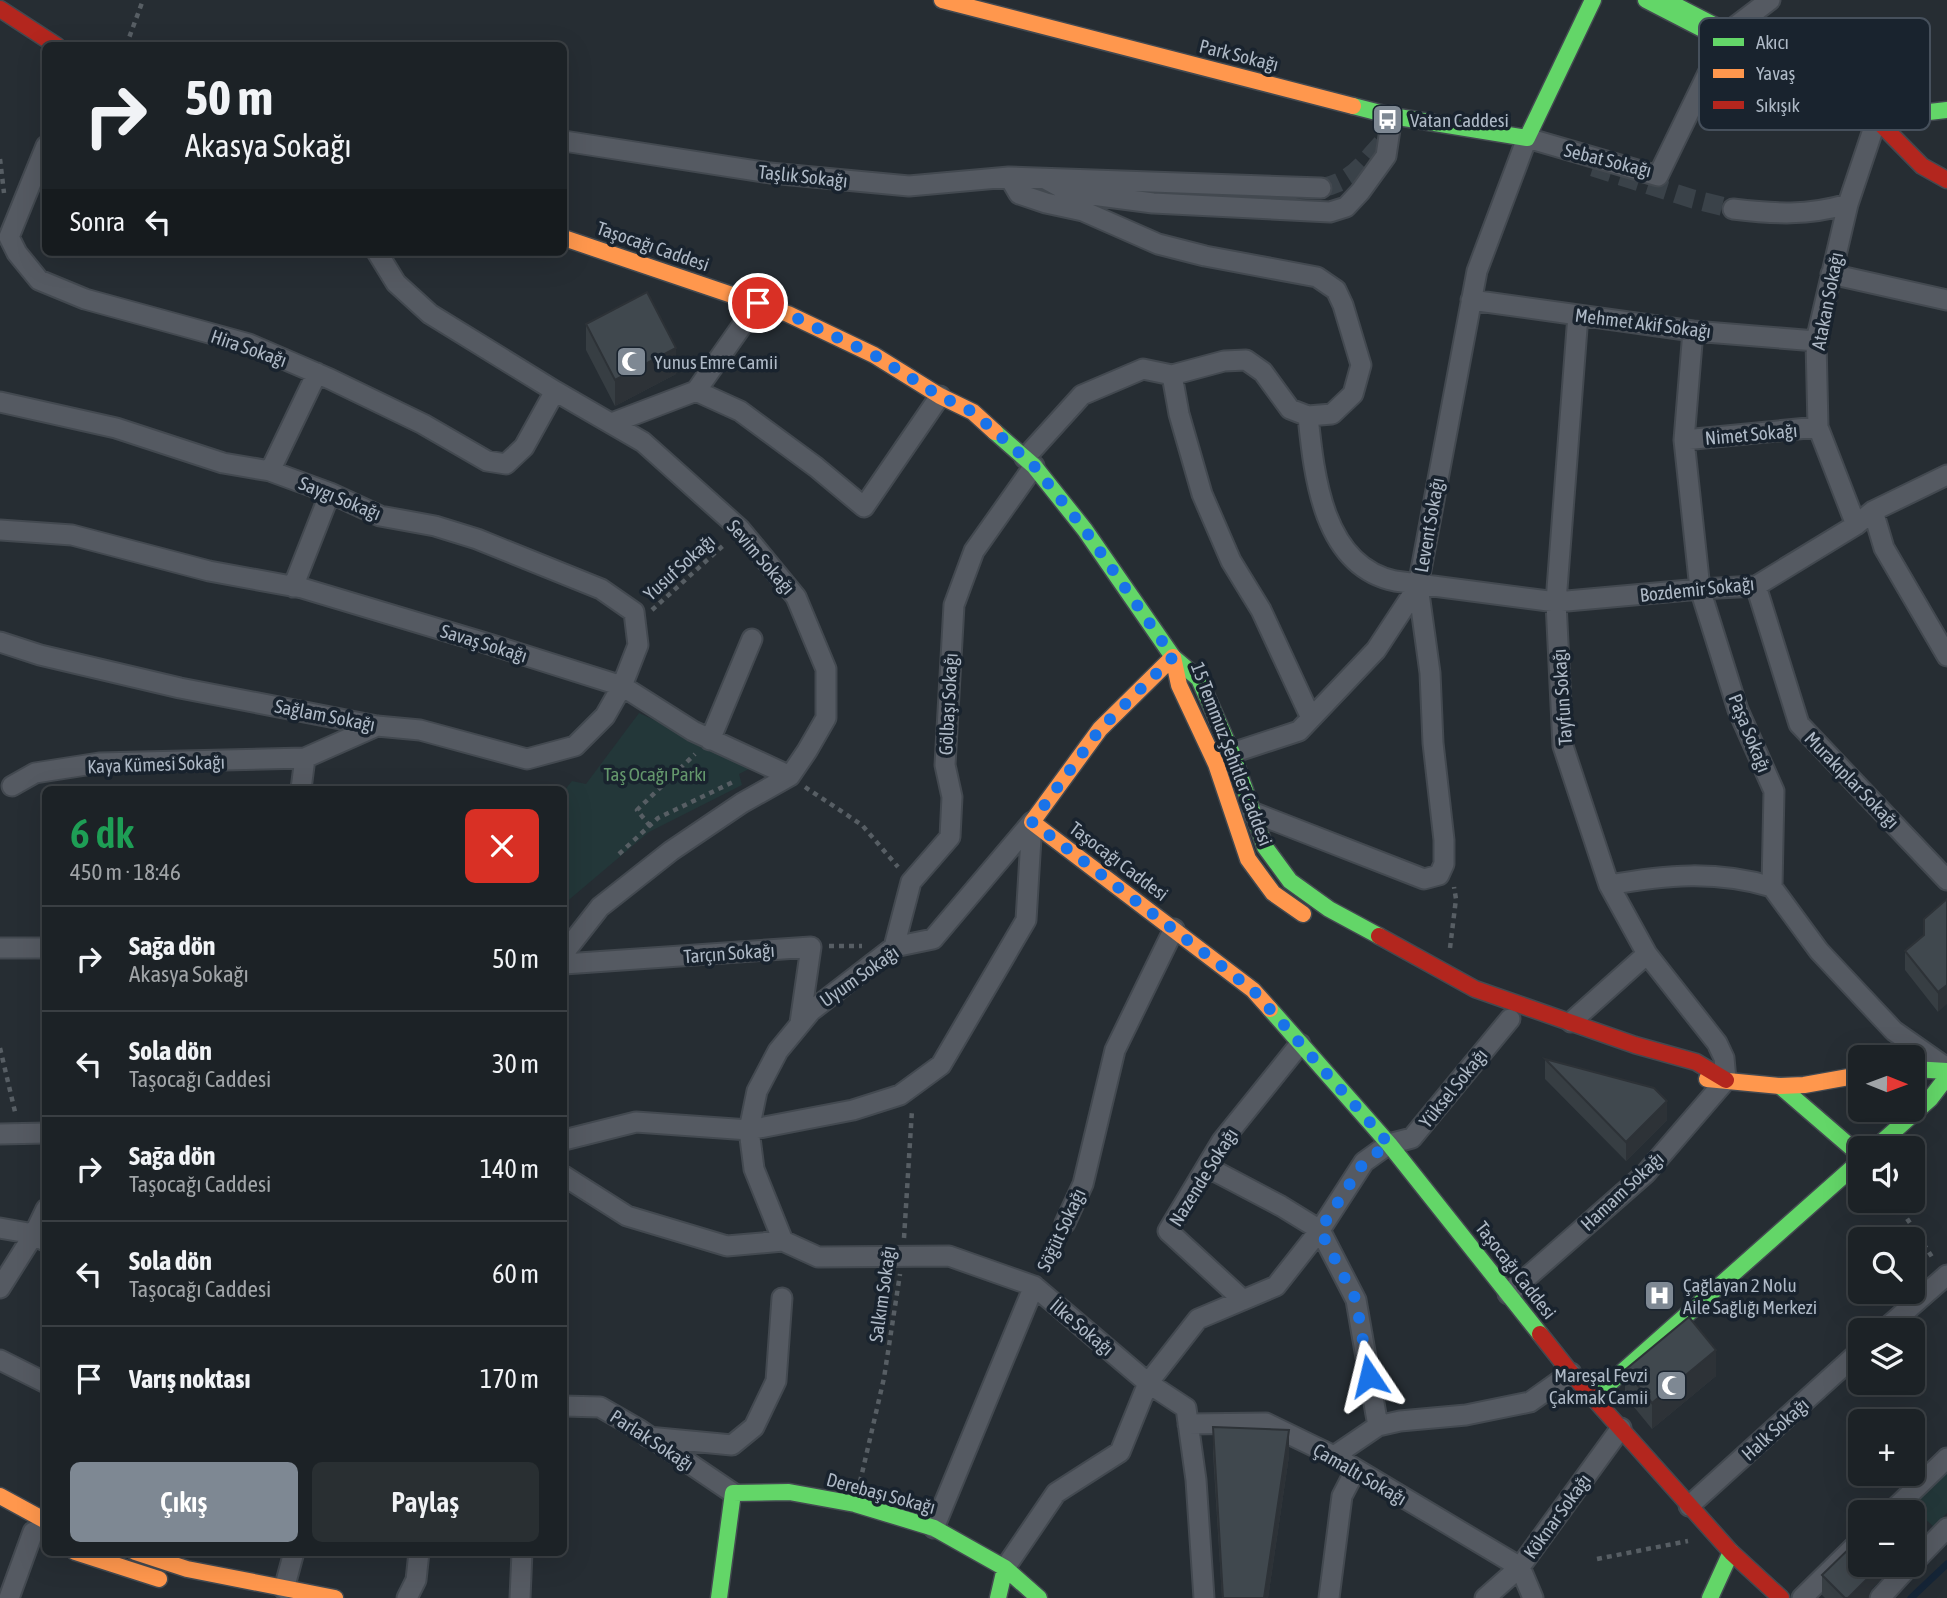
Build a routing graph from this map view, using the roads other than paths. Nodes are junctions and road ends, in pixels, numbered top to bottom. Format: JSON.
{"nodes":[{"id":1,"x":942,"y":0,"type":"edge"},
{"id":2,"x":1593,"y":0,"type":"edge"},
{"id":3,"x":1646,"y":0,"type":"edge"},
{"id":4,"x":1665,"y":0,"type":"edge"},
{"id":5,"x":1770,"y":0,"type":"edge"},
{"id":6,"x":0,"y":9,"type":"edge"},
{"id":7,"x":1748,"y":18,"type":"edge"},
{"id":8,"x":1699,"y":20,"type":"edge"},
{"id":9,"x":1699,"y":24,"type":"edge"},
{"id":10,"x":51,"y":42,"type":"edge"},
{"id":11,"x":1699,"y":92,"type":"edge"},
{"id":12,"x":1392,"y":116,"type":"junction"},
{"id":13,"x":1866,"y":130,"type":"edge"},
{"id":14,"x":1887,"y":130,"type":"edge"},
{"id":15,"x":1527,"y":138,"type":"junction"},
{"id":16,"x":567,"y":141,"type":"edge"},
{"id":17,"x":42,"y":156,"type":"edge"},
{"id":18,"x":1009,"y":177,"type":"junction"},
{"id":19,"x":1043,"y":178,"type":"junction"},
{"id":20,"x":1947,"y":180,"type":"edge"},
{"id":21,"x":1321,"y":188,"type":"tunnel mouth"},
{"id":22,"x":1848,"y":204,"type":"junction"},
{"id":23,"x":1733,"y":209,"type":"tunnel mouth"},
{"id":24,"x":567,"y":239,"type":"edge"},
{"id":25,"x":379,"y":256,"type":"edge"},
{"id":26,"x":1831,"y":274,"type":"junction"},
{"id":27,"x":1471,"y":300,"type":"junction"},
{"id":28,"x":1947,"y":300,"type":"edge"},
{"id":29,"x":758,"y":303,"type":"junction"},
{"id":30,"x":1578,"y":315,"type":"junction"},
{"id":31,"x":1693,"y":331,"type":"junction"},
{"id":32,"x":1816,"y":341,"type":"junction"},
{"id":33,"x":317,"y":373,"type":"junction"},
{"id":34,"x":1172,"y":375,"type":"junction"},
{"id":35,"x":555,"y":391,"type":"junction"},
{"id":36,"x":696,"y":391,"type":"junction"},
{"id":37,"x":940,"y":396,"type":"junction"},
{"id":38,"x":0,"y":402,"type":"edge"},
{"id":39,"x":1308,"y":416,"type":"junction"},
{"id":40,"x":612,"y":423,"type":"junction"},
{"id":41,"x":1818,"y":427,"type":"junction"},
{"id":42,"x":1684,"y":440,"type":"junction"},
{"id":43,"x":1030,"y":462,"type":"junction"},
{"id":44,"x":270,"y":471,"type":"junction"},
{"id":45,"x":1947,"y":475,"type":"edge"},
{"id":46,"x":330,"y":493,"type":"junction"},
{"id":47,"x":1873,"y":511,"type":"junction"},
{"id":48,"x":1856,"y":525,"type":"junction"},
{"id":49,"x":0,"y":530,"type":"edge"},
{"id":50,"x":1418,"y":586,"type":"junction"},
{"id":51,"x":1756,"y":586,"type":"junction"},
{"id":52,"x":293,"y":587,"type":"junction"},
{"id":53,"x":1700,"y":589,"type":"junction"},
{"id":54,"x":1556,"y":601,"type":"junction"},
{"id":55,"x":752,"y":639,"type":"dead end"},
{"id":56,"x":0,"y":642,"type":"edge"},
{"id":57,"x":1947,"y":656,"type":"edge"},
{"id":58,"x":1173,"y":657,"type":"junction"},
{"id":59,"x":622,"y":686,"type":"junction"},
{"id":60,"x":1311,"y":719,"type":"junction"},
{"id":61,"x":377,"y":726,"type":"junction"},
{"id":62,"x":710,"y":740,"type":"junction"},
{"id":63,"x":1232,"y":754,"type":"junction"},
{"id":64,"x":305,"y":758,"type":"junction"},
{"id":65,"x":790,"y":776,"type":"junction"},
{"id":66,"x":12,"y":786,"type":"dead end"},
{"id":67,"x":301,"y":786,"type":"edge"},
{"id":68,"x":1252,"y":812,"type":"junction"},
{"id":69,"x":1032,"y":822,"type":"junction"},
{"id":70,"x":1947,"y":880,"type":"edge"},
{"id":71,"x":1609,"y":885,"type":"junction"},
{"id":72,"x":1772,"y":887,"type":"junction"},
{"id":73,"x":1312,"y":920,"type":"dead end"},
{"id":74,"x":1174,"y":929,"type":"junction"},
{"id":75,"x":894,"y":947,"type":"junction"},
{"id":76,"x":0,"y":948,"type":"edge"},
{"id":77,"x":42,"y":948,"type":"edge"},
{"id":78,"x":567,"y":949,"type":"edge"},
{"id":79,"x":1647,"y":954,"type":"junction"},
{"id":80,"x":567,"y":964,"type":"edge"},
{"id":81,"x":1510,"y":1019,"type":"dead end"},
{"id":82,"x":1570,"y":1022,"type":"junction"},
{"id":83,"x":799,"y":1025,"type":"junction"},
{"id":84,"x":1300,"y":1044,"type":"junction"},
{"id":85,"x":1925,"y":1069,"type":"edge"},
{"id":86,"x":1947,"y":1070,"type":"edge"},
{"id":87,"x":1848,"y":1077,"type":"edge"},
{"id":88,"x":1947,"y":1077,"type":"edge"},
{"id":89,"x":1689,"y":1079,"type":"dead end"},
{"id":90,"x":1726,"y":1080,"type":"junction"},
{"id":91,"x":1780,"y":1086,"type":"junction"},
{"id":92,"x":749,"y":1130,"type":"junction"},
{"id":93,"x":42,"y":1133,"type":"edge"},
{"id":94,"x":0,"y":1134,"type":"edge"},
{"id":95,"x":1888,"y":1136,"type":"edge"},
{"id":96,"x":567,"y":1139,"type":"edge"},
{"id":97,"x":1389,"y":1144,"type":"junction"},
{"id":98,"x":1848,"y":1146,"type":"edge"},
{"id":99,"x":1207,"y":1167,"type":"junction"},
{"id":100,"x":1848,"y":1172,"type":"edge"},
{"id":101,"x":567,"y":1178,"type":"edge"},
{"id":102,"x":1065,"y":1223,"type":"road end"},
{"id":103,"x":0,"y":1228,"type":"edge"},
{"id":104,"x":1320,"y":1230,"type":"junction"},
{"id":105,"x":40,"y":1238,"type":"edge"},
{"id":106,"x":783,"y":1241,"type":"junction"},
{"id":107,"x":1946,"y":1278,"type":"edge"},
{"id":108,"x":1034,"y":1286,"type":"junction"},
{"id":109,"x":0,"y":1288,"type":"edge"},
{"id":110,"x":1508,"y":1294,"type":"junction"},
{"id":111,"x":782,"y":1298,"type":"dead end"},
{"id":112,"x":1243,"y":1300,"type":"junction"},
{"id":113,"x":1898,"y":1318,"type":"edge"},
{"id":114,"x":0,"y":1360,"type":"edge"},
{"id":115,"x":1848,"y":1363,"type":"edge"},
{"id":116,"x":1571,"y":1373,"type":"junction"},
{"id":117,"x":42,"y":1381,"type":"edge"},
{"id":118,"x":1148,"y":1383,"type":"junction"},
{"id":119,"x":1594,"y":1397,"type":"junction"},
{"id":120,"x":567,"y":1406,"type":"edge"},
{"id":121,"x":1188,"y":1424,"type":"junction"},
{"id":122,"x":1378,"y":1426,"type":"junction"},
{"id":123,"x":1621,"y":1428,"type":"junction"},
{"id":124,"x":648,"y":1437,"type":"junction"},
{"id":125,"x":1334,"y":1456,"type":"junction"},
{"id":126,"x":1947,"y":1458,"type":"edge"},
{"id":127,"x":1356,"y":1469,"type":"junction"},
{"id":128,"x":733,"y":1493,"type":"junction"},
{"id":129,"x":0,"y":1496,"type":"edge"},
{"id":130,"x":1903,"y":1500,"type":"edge"},
{"id":131,"x":1689,"y":1506,"type":"junction"},
{"id":132,"x":934,"y":1528,"type":"junction"},
{"id":133,"x":1947,"y":1528,"type":"edge"},
{"id":134,"x":36,"y":1529,"type":"edge"},
{"id":135,"x":1925,"y":1551,"type":"edge"},
{"id":136,"x":1731,"y":1552,"type":"junction"},
{"id":137,"x":1848,"y":1553,"type":"edge"},
{"id":138,"x":91,"y":1556,"type":"edge"},
{"id":139,"x":140,"y":1556,"type":"edge"},
{"id":140,"x":293,"y":1556,"type":"edge"},
{"id":141,"x":419,"y":1556,"type":"edge"},
{"id":142,"x":522,"y":1556,"type":"edge"},
{"id":143,"x":1520,"y":1567,"type":"junction"},
{"id":144,"x":1005,"y":1568,"type":"junction"},
{"id":145,"x":162,"y":1574,"type":"edge"},
{"id":146,"x":1900,"y":1577,"type":"edge"},
{"id":147,"x":284,"y":1589,"type":"junction"},
{"id":148,"x":9,"y":1598,"type":"edge"},
{"id":149,"x":335,"y":1598,"type":"edge"},
{"id":150,"x":407,"y":1598,"type":"edge"},
{"id":151,"x":520,"y":1598,"type":"edge"},
{"id":152,"x":719,"y":1598,"type":"edge"},
{"id":153,"x":998,"y":1598,"type":"edge"},
{"id":154,"x":1039,"y":1598,"type":"edge"},
{"id":155,"x":1204,"y":1598,"type":"edge"},
{"id":156,"x":1329,"y":1598,"type":"edge"},
{"id":157,"x":1485,"y":1598,"type":"edge"},
{"id":158,"x":1533,"y":1598,"type":"edge"},
{"id":159,"x":1710,"y":1598,"type":"edge"},
{"id":160,"x":1781,"y":1598,"type":"edge"},
{"id":161,"x":1802,"y":1598,"type":"edge"},
{"id":162,"x":1881,"y":1598,"type":"edge"}],
"edges":[{"from":1,"to":12,"type":"street","name":"Park Sokağı"},
{"from":2,"to":15,"type":"street","name":"Levent Sokağı"},
{"from":3,"to":9,"type":"street"},
{"from":4,"to":8,"type":"street"},
{"from":5,"to":7,"type":"street"},
{"from":6,"to":10,"type":"street"},
{"from":11,"to":15,"type":"street","name":"Sebat Sokağı"},
{"from":12,"to":15,"type":"street","name":"Park Sokağı"},
{"from":12,"to":19,"type":"street","name":"Taşlık Sokağı"},
{"from":13,"to":22,"type":"street","name":"Atakan Sokağı"},
{"from":14,"to":20,"type":"street"},
{"from":15,"to":27,"type":"street","name":"Levent Sokağı"},
{"from":16,"to":18,"type":"street","name":"Taşlık Sokağı"},
{"from":17,"to":33,"type":"street","name":"Hira Sokağı"},
{"from":18,"to":19,"type":"street","name":"Taşlık Sokağı"},
{"from":18,"to":39,"type":"street"},
{"from":19,"to":21,"type":"street","name":"Taşlık Sokağı"},
{"from":22,"to":23,"type":"street"},
{"from":22,"to":26,"type":"street","name":"Atakan Sokağı"},
{"from":24,"to":29,"type":"street","name":"Taşocağı Caddesi"},
{"from":25,"to":35,"type":"street","name":"Sevim Sokağı"},
{"from":26,"to":28,"type":"street"},
{"from":26,"to":32,"type":"street","name":"Atakan Sokağı"},
{"from":27,"to":30,"type":"street","name":"Mehmet Akif Sokağı"},
{"from":27,"to":50,"type":"street","name":"Levent Sokağı"},
{"from":29,"to":36,"type":"street"},
{"from":29,"to":37,"type":"street","name":"Taşocağı Caddesi"},
{"from":30,"to":31,"type":"street","name":"Mehmet Akif Sokağı"},
{"from":30,"to":54,"type":"street","name":"Tayfun Sokağı"},
{"from":31,"to":32,"type":"street","name":"Mehmet Akif Sokağı"},
{"from":31,"to":42,"type":"street","name":"Paşa Sokağı"},
{"from":32,"to":41,"type":"street","name":"Atakan Sokağı"},
{"from":33,"to":35,"type":"street","name":"Hira Sokağı"},
{"from":33,"to":44,"type":"street"},
{"from":34,"to":39,"type":"street"},
{"from":34,"to":43,"type":"street","name":"Gölbaşı Sokağı"},
{"from":34,"to":60,"type":"street"},
{"from":35,"to":40,"type":"street","name":"Sevim Sokağı"},
{"from":36,"to":37,"type":"street"},
{"from":36,"to":40,"type":"street"},
{"from":37,"to":43,"type":"street","name":"Taşocağı Caddesi"},
{"from":38,"to":44,"type":"street","name":"Saygı Sokağı"},
{"from":39,"to":50,"type":"street","name":"Bozdemir Sokağı"},
{"from":40,"to":65,"type":"street","name":"Sevim Sokağı"},
{"from":41,"to":42,"type":"street","name":"Nimet Sokağı"},
{"from":41,"to":48,"type":"street","name":"Atakan Sokağı"},
{"from":42,"to":53,"type":"street","name":"Paşa Sokağı"},
{"from":43,"to":58,"type":"street","name":"Taşocağı Caddesi"},
{"from":43,"to":75,"type":"street","name":"Gölbaşı Sokağı"},
{"from":44,"to":46,"type":"street","name":"Saygı Sokağı"},
{"from":45,"to":47,"type":"street","name":"Bozdemir Sokağı"},
{"from":46,"to":52,"type":"street"},
{"from":46,"to":59,"type":"street","name":"Saygı Sokağı"},
{"from":47,"to":48,"type":"street","name":"Bozdemir Sokağı"},
{"from":47,"to":57,"type":"street"},
{"from":48,"to":51,"type":"street","name":"Bozdemir Sokağı"},
{"from":49,"to":52,"type":"street","name":"Savaş Sokağı"},
{"from":50,"to":54,"type":"street","name":"Bozdemir Sokağı"},
{"from":50,"to":60,"type":"street"},
{"from":50,"to":68,"type":"street","name":"Levent Sokağı"},
{"from":51,"to":53,"type":"street","name":"Bozdemir Sokağı"},
{"from":51,"to":70,"type":"street","name":"Murakıplar Sokağı"},
{"from":52,"to":59,"type":"street","name":"Savaş Sokağı"},
{"from":53,"to":54,"type":"street","name":"Bozdemir Sokağı"},
{"from":53,"to":72,"type":"street","name":"Paşa Sokağı"},
{"from":54,"to":71,"type":"street","name":"Tayfun Sokağı"},
{"from":55,"to":62,"type":"street"},
{"from":56,"to":61,"type":"street","name":"Sağlam Sokağı"},
{"from":58,"to":63,"type":"street","name":"15 Temmuz Şehitler Caddesi"},
{"from":58,"to":69,"type":"street"},
{"from":58,"to":73,"type":"street","name":"15 Temmuz Şehitler Caddesi"},
{"from":59,"to":61,"type":"street","name":"Sağlam Sokağı"},
{"from":59,"to":62,"type":"street","name":"Savaş Sokağı"},
{"from":60,"to":63,"type":"street"},
{"from":61,"to":64,"type":"street"},
{"from":62,"to":65,"type":"street","name":"Savaş Sokağı"},
{"from":63,"to":68,"type":"street","name":"15 Temmuz Şehitler Caddesi"},
{"from":64,"to":66,"type":"street","name":"Kaya Kümesi Sokağı"},
{"from":64,"to":67,"type":"street"},
{"from":65,"to":78,"type":"street","name":"Sevim Sokağı"},
{"from":68,"to":82,"type":"street","name":"15 Temmuz Şehitler Caddesi"},
{"from":69,"to":74,"type":"street","name":"Taşocağı Caddesi"},
{"from":69,"to":75,"type":"street","name":"Uyum Sokağı"},
{"from":69,"to":92,"type":"street"},
{"from":71,"to":72,"type":"street"},
{"from":71,"to":79,"type":"street","name":"Tayfun Sokağı"},
{"from":72,"to":86,"type":"street"},
{"from":74,"to":84,"type":"street","name":"Taşocağı Caddesi"},
{"from":74,"to":102,"type":"street","name":"Söğüt Sokağı"},
{"from":75,"to":83,"type":"street","name":"Uyum Sokağı"},
{"from":76,"to":77,"type":"street"},
{"from":79,"to":82,"type":"street"},
{"from":79,"to":90,"type":"street","name":"Tayfun Sokağı"},
{"from":80,"to":83,"type":"street","name":"Tarçın Sokağı"},
{"from":81,"to":97,"type":"street","name":"Yüksel Sokağı"},
{"from":82,"to":90,"type":"street","name":"15 Temmuz Şehitler Caddesi"},
{"from":83,"to":92,"type":"street","name":"Uyum Sokağı"},
{"from":84,"to":97,"type":"street","name":"Taşocağı Caddesi"},
{"from":84,"to":99,"type":"street","name":"Nazende Sokağı"},
{"from":85,"to":86,"type":"street"},
{"from":87,"to":91,"type":"street","name":"15 Temmuz Şehitler Caddesi"},
{"from":88,"to":95,"type":"street"},
{"from":89,"to":90,"type":"street","name":"15 Temmuz Şehitler Caddesi"},
{"from":90,"to":91,"type":"street","name":"15 Temmuz Şehitler Caddesi"},
{"from":90,"to":110,"type":"street","name":"Hamam Sokağı"},
{"from":91,"to":98,"type":"street"},
{"from":92,"to":96,"type":"street"},
{"from":92,"to":106,"type":"street","name":"Uyum Sokağı"},
{"from":93,"to":94,"type":"street"},
{"from":97,"to":104,"type":"street","name":"Yüksel Sokağı"},
{"from":97,"to":110,"type":"street","name":"Taşocağı Caddesi"},
{"from":99,"to":104,"type":"street"},
{"from":99,"to":112,"type":"street","name":"Nazende Sokağı"},
{"from":100,"to":119,"type":"street"},
{"from":101,"to":106,"type":"street"},
{"from":103,"to":105,"type":"street"},
{"from":104,"to":112,"type":"street","name":"Yüksel Sokağı"},
{"from":104,"to":122,"type":"street"},
{"from":105,"to":109,"type":"street"},
{"from":106,"to":108,"type":"street","name":"İlke Sokağı"},
{"from":107,"to":113,"type":"street"},
{"from":108,"to":118,"type":"street","name":"İlke Sokağı"},
{"from":108,"to":132,"type":"street","name":"Söğüt Sokağı"},
{"from":110,"to":116,"type":"street","name":"Taşocağı Caddesi"},
{"from":111,"to":124,"type":"street"},
{"from":112,"to":118,"type":"street","name":"Yüksel Sokağı"},
{"from":114,"to":117,"type":"street"},
{"from":115,"to":131,"type":"street","name":"Halk Sokağı"},
{"from":116,"to":119,"type":"street","name":"Taşocağı Caddesi"},
{"from":116,"to":122,"type":"street"},
{"from":118,"to":121,"type":"street","name":"İlke Sokağı"},
{"from":118,"to":144,"type":"street","name":"Yüksel Sokağı"},
{"from":119,"to":123,"type":"street","name":"Taşocağı Caddesi"},
{"from":120,"to":124,"type":"street","name":"Parlak Sokağı"},
{"from":121,"to":125,"type":"street","name":"Çamaltı Sokağı"},
{"from":121,"to":155,"type":"street","name":"İlke Sokağı"},
{"from":122,"to":125,"type":"street"},
{"from":123,"to":131,"type":"street","name":"Taşocağı Caddesi"},
{"from":123,"to":143,"type":"street","name":"Köknar Sokağı"},
{"from":124,"to":128,"type":"street","name":"Parlak Sokağı"},
{"from":125,"to":127,"type":"street","name":"Çamaltı Sokağı"},
{"from":126,"to":130,"type":"street"},
{"from":127,"to":143,"type":"street","name":"Çamaltı Sokağı"},
{"from":127,"to":156,"type":"street"},
{"from":128,"to":132,"type":"street","name":"Derebaşı Sokağı"},
{"from":128,"to":152,"type":"street"},
{"from":129,"to":134,"type":"street"},
{"from":131,"to":136,"type":"street","name":"Taşocağı Caddesi"},
{"from":132,"to":144,"type":"street","name":"Derebaşı Sokağı"},
{"from":133,"to":135,"type":"street"},
{"from":134,"to":148,"type":"street"},
{"from":136,"to":159,"type":"street"},
{"from":136,"to":160,"type":"street","name":"Taşocağı Caddesi"},
{"from":137,"to":161,"type":"street"},
{"from":138,"to":145,"type":"street"},
{"from":139,"to":145,"type":"street"},
{"from":140,"to":147,"type":"street"},
{"from":141,"to":150,"type":"street"},
{"from":142,"to":151,"type":"street"},
{"from":143,"to":157,"type":"street","name":"Köknar Sokağı"},
{"from":143,"to":158,"type":"street"},
{"from":144,"to":153,"type":"street"},
{"from":144,"to":154,"type":"street","name":"Derebaşı Sokağı"},
{"from":145,"to":147,"type":"street"},
{"from":146,"to":162,"type":"street"},
{"from":147,"to":149,"type":"street"}]}
